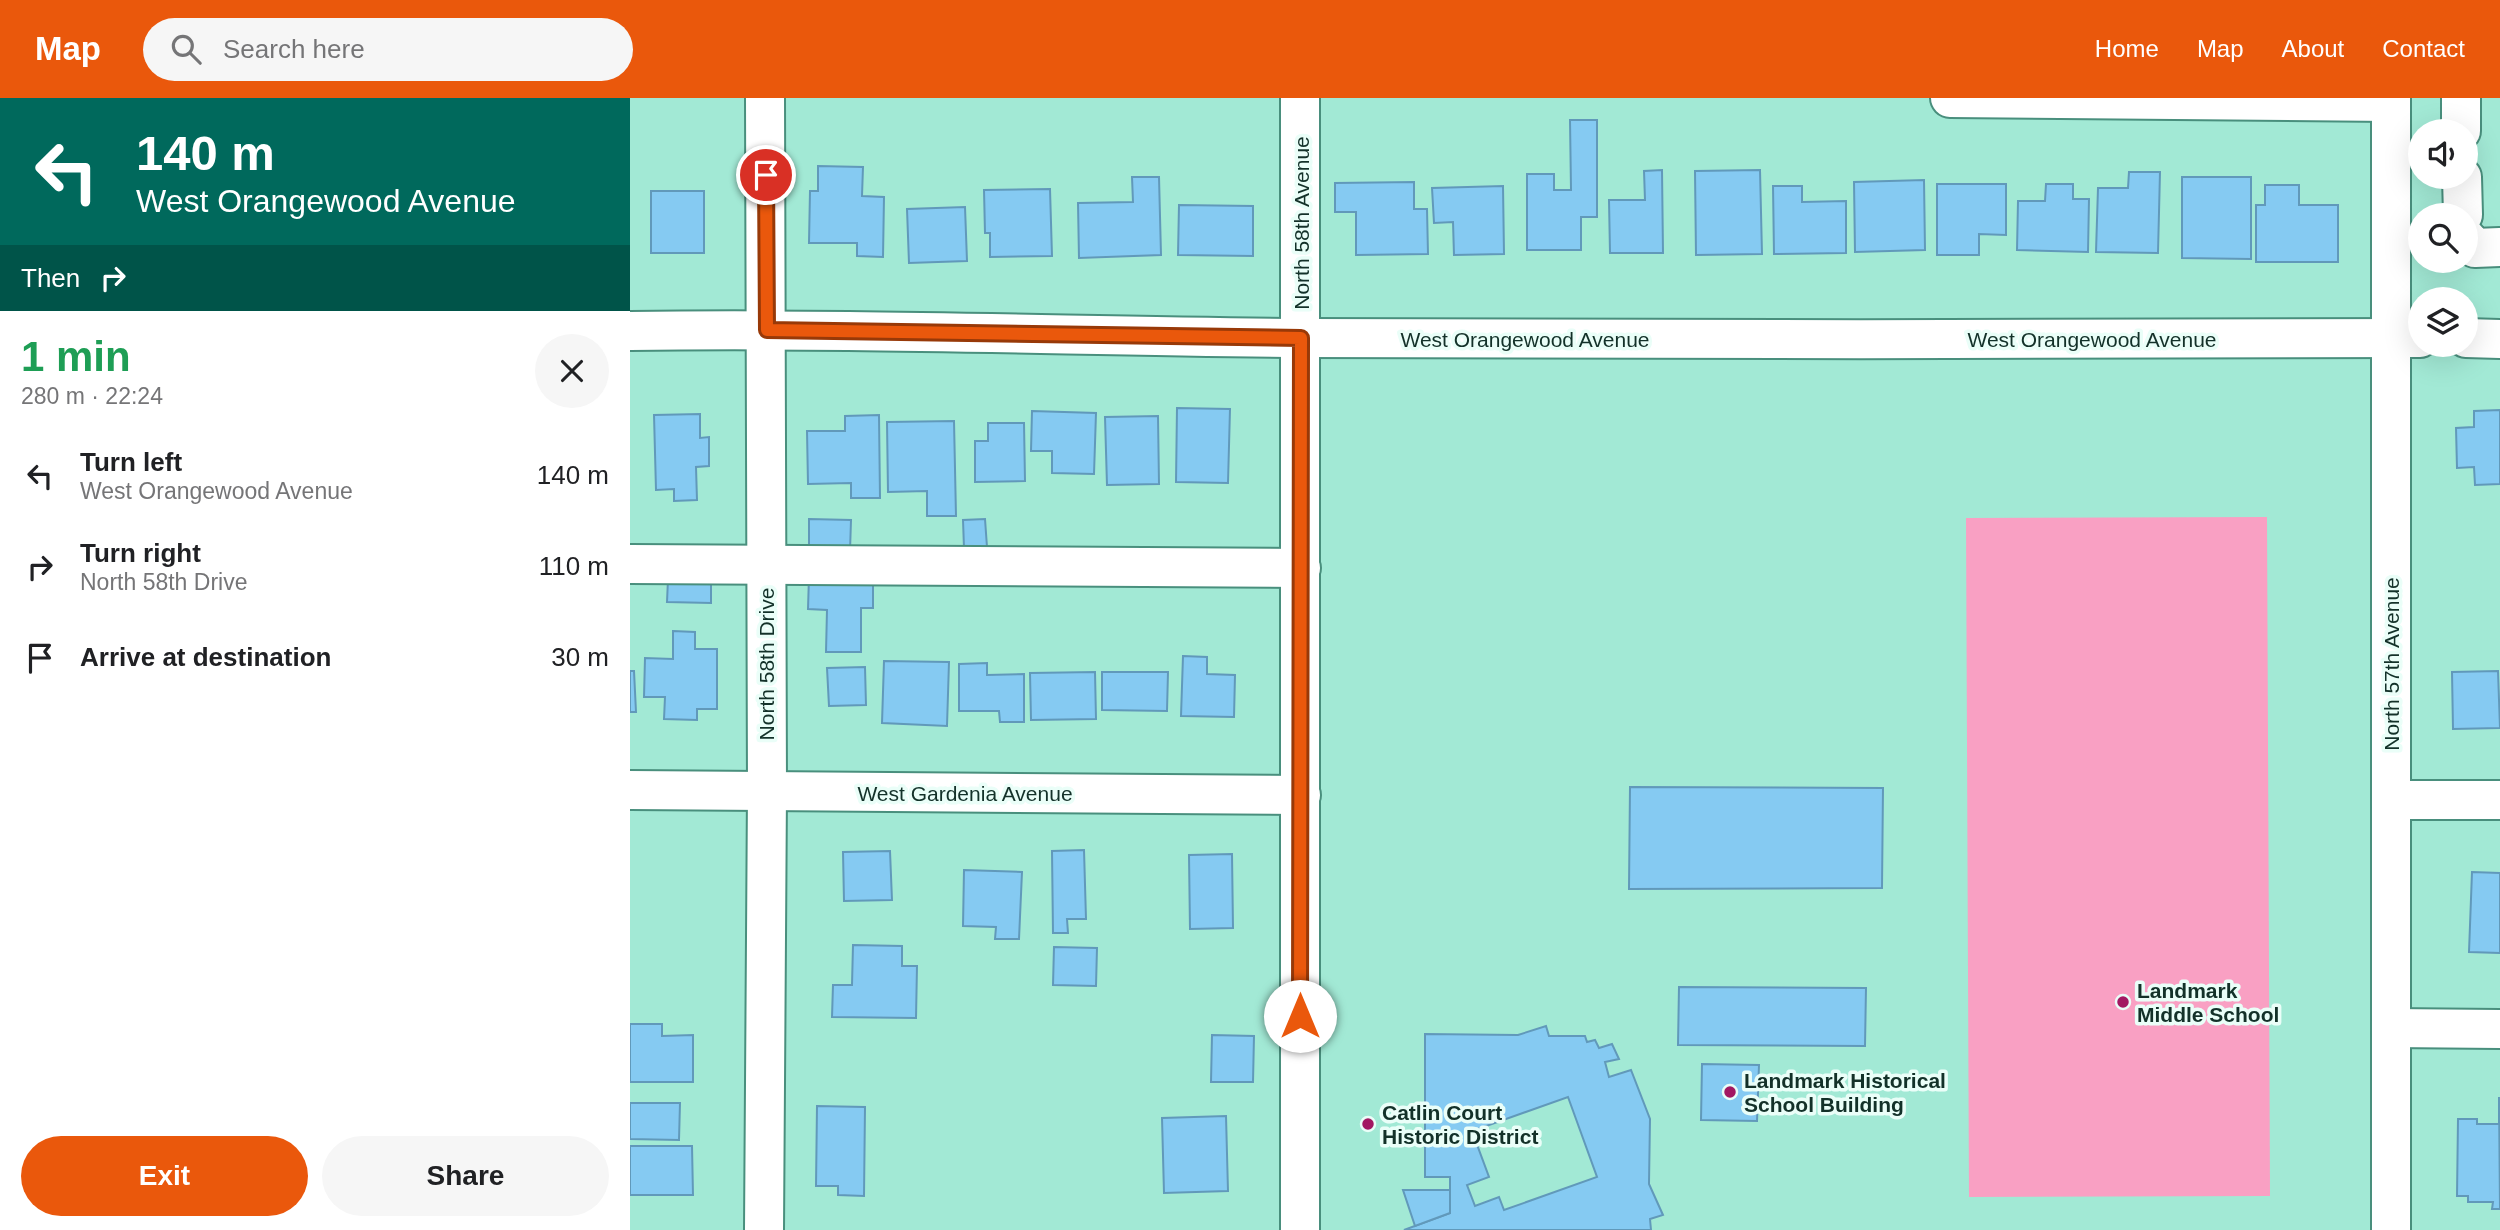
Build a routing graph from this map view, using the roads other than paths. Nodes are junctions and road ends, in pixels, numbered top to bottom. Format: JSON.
{"nodes":[{"id":1,"x":765,"y":98,"type":"edge"},
{"id":2,"x":1300,"y":98,"type":"edge"},
{"id":3,"x":1950,"y":98,"type":"edge"},
{"id":4,"x":2461,"y":98,"type":"edge"},
{"id":5,"x":2391,"y":100,"type":"edge"},
{"id":6,"x":2461,"y":119,"type":"edge"},
{"id":7,"x":2500,"y":247,"type":"edge"},
{"id":8,"x":2478,"y":248,"type":"edge"},
{"id":9,"x":767,"y":330,"type":"junction"},
{"id":10,"x":630,"y":331,"type":"edge"},
{"id":11,"x":1301,"y":338,"type":"junction"},
{"id":12,"x":2406,"y":338,"type":"edge"},
{"id":13,"x":2478,"y":338,"type":"edge"},
{"id":14,"x":2500,"y":339,"type":"edge"},
{"id":15,"x":630,"y":564,"type":"edge"},
{"id":16,"x":765,"y":565,"type":"junction"},
{"id":17,"x":1301,"y":568,"type":"junction"},
{"id":18,"x":630,"y":790,"type":"edge"},
{"id":19,"x":767,"y":791,"type":"junction"},
{"id":20,"x":1301,"y":795,"type":"junction"},
{"id":21,"x":2392,"y":800,"type":"junction"},
{"id":22,"x":2500,"y":800,"type":"edge"},
{"id":23,"x":2392,"y":1028,"type":"junction"},
{"id":24,"x":2500,"y":1029,"type":"edge"},
{"id":25,"x":764,"y":1230,"type":"edge"},
{"id":26,"x":1300,"y":1230,"type":"edge"},
{"id":27,"x":2392,"y":1230,"type":"edge"}],
"edges":[{"from":1,"to":9,"type":"street","name":"North 58th Drive"},
{"from":2,"to":11,"type":"street","name":"North 58th Avenue"},
{"from":3,"to":5,"type":"street"},
{"from":4,"to":6,"type":"street"},
{"from":5,"to":12,"type":"street","name":"North 57th Avenue"},
{"from":7,"to":8,"type":"street"},
{"from":9,"to":10,"type":"street","name":"West Orangewood Avenue"},
{"from":9,"to":11,"type":"street","name":"West Orangewood Avenue"},
{"from":9,"to":16,"type":"street","name":"North 58th Drive"},
{"from":11,"to":12,"type":"street","name":"West Orangewood Avenue"},
{"from":11,"to":17,"type":"street","name":"North 58th Avenue"},
{"from":12,"to":21,"type":"street","name":"North 57th Avenue"},
{"from":13,"to":14,"type":"street"},
{"from":15,"to":16,"type":"street"},
{"from":16,"to":17,"type":"street"},
{"from":16,"to":19,"type":"street","name":"North 58th Drive"},
{"from":17,"to":20,"type":"street","name":"North 58th Avenue"},
{"from":18,"to":19,"type":"street","name":"West Gardenia Avenue"},
{"from":19,"to":20,"type":"street","name":"West Gardenia Avenue"},
{"from":19,"to":25,"type":"street","name":"North 58th Drive"},
{"from":20,"to":26,"type":"street","name":"North 58th Avenue"},
{"from":21,"to":22,"type":"street"},
{"from":21,"to":23,"type":"street","name":"North 57th Avenue"},
{"from":23,"to":24,"type":"street"},
{"from":23,"to":27,"type":"street","name":"North 57th Avenue"}]}
